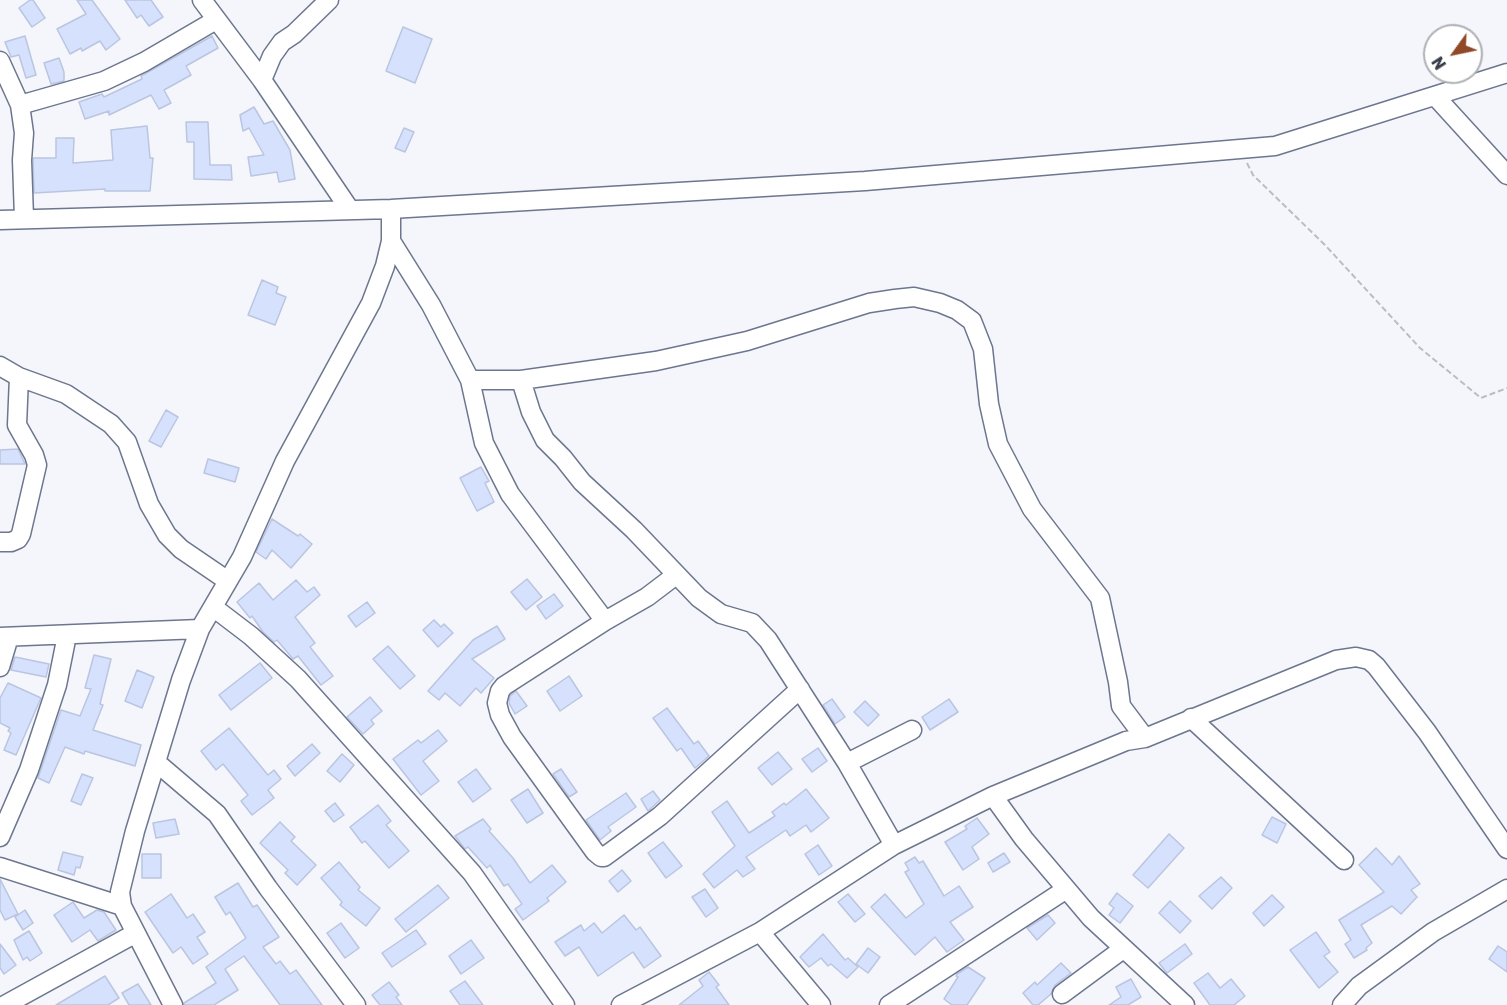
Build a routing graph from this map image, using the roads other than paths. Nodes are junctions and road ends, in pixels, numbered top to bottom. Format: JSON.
{"nodes":[{"id":1,"x":202,"y":0,"type":"edge"},
{"id":2,"x":329,"y":0,"type":"edge"},
{"id":3,"x":216,"y":20,"type":"junction"},
{"id":4,"x":0,"y":61,"type":"edge"},
{"id":5,"x":1507,"y":73,"type":"edge"},
{"id":6,"x":262,"y":80,"type":"junction"},
{"id":7,"x":1436,"y":96,"type":"junction"},
{"id":8,"x":20,"y":105,"type":"junction"},
{"id":9,"x":1507,"y":175,"type":"edge"},
{"id":10,"x":391,"y":209,"type":"junction"},
{"id":11,"x":350,"y":210,"type":"junction"},
{"id":12,"x":24,"y":219,"type":"junction"},
{"id":13,"x":0,"y":220,"type":"edge"},
{"id":14,"x":391,"y":241,"type":"junction"},
{"id":15,"x":0,"y":366,"type":"edge"},
{"id":16,"x":19,"y":377,"type":"junction"},
{"id":17,"x":470,"y":380,"type":"junction"},
{"id":18,"x":521,"y":380,"type":"junction"},
{"id":19,"x":0,"y":543,"type":"edge"},
{"id":20,"x":676,"y":575,"type":"junction"},
{"id":21,"x":228,"y":581,"type":"junction"},
{"id":22,"x":213,"y":606,"type":"junction"},
{"id":23,"x":605,"y":621,"type":"junction"},
{"id":24,"x":200,"y":629,"type":"junction"},
{"id":25,"x":67,"y":634,"type":"junction"},
{"id":26,"x":4,"y":637,"type":"edge"},
{"id":27,"x":0,"y":667,"type":"edge"},
{"id":28,"x":800,"y":689,"type":"junction"},
{"id":29,"x":1191,"y":718,"type":"junction"},
{"id":30,"x":912,"y":730,"type":"dead end"},
{"id":31,"x":1145,"y":738,"type":"junction"},
{"id":32,"x":156,"y":762,"type":"junction"},
{"id":33,"x":847,"y":764,"type":"junction"},
{"id":34,"x":993,"y":796,"type":"junction"},
{"id":35,"x":0,"y":837,"type":"edge"},
{"id":36,"x":894,"y":845,"type":"junction"},
{"id":37,"x":1507,"y":849,"type":"edge"},
{"id":38,"x":1344,"y":860,"type":"dead end"},
{"id":39,"x":0,"y":867,"type":"edge"},
{"id":40,"x":1507,"y":889,"type":"edge"},
{"id":41,"x":1065,"y":890,"type":"junction"},
{"id":42,"x":122,"y":906,"type":"junction"},
{"id":43,"x":760,"y":932,"type":"junction"},
{"id":44,"x":136,"y":933,"type":"junction"},
{"id":45,"x":1123,"y":949,"type":"junction"},
{"id":46,"x":1062,"y":994,"type":"dead end"},
{"id":47,"x":5,"y":1005,"type":"edge"},
{"id":48,"x":173,"y":1005,"type":"edge"},
{"id":49,"x":356,"y":1005,"type":"edge"},
{"id":50,"x":565,"y":1005,"type":"edge"},
{"id":51,"x":621,"y":1005,"type":"edge"},
{"id":52,"x":821,"y":1005,"type":"edge"},
{"id":53,"x":889,"y":1005,"type":"edge"},
{"id":54,"x":1185,"y":1005,"type":"edge"},
{"id":55,"x":1342,"y":1005,"type":"edge"}],
"edges":[{"from":1,"to":3,"type":"street"},
{"from":2,"to":6,"type":"street"},
{"from":3,"to":6,"type":"street"},
{"from":3,"to":8,"type":"street"},
{"from":4,"to":8,"type":"street"},
{"from":5,"to":7,"type":"street"},
{"from":6,"to":11,"type":"street"},
{"from":7,"to":9,"type":"street"},
{"from":7,"to":10,"type":"street"},
{"from":8,"to":12,"type":"street"},
{"from":10,"to":11,"type":"street"},
{"from":10,"to":14,"type":"street"},
{"from":11,"to":12,"type":"street"},
{"from":12,"to":13,"type":"street"},
{"from":14,"to":17,"type":"street"},
{"from":14,"to":21,"type":"street"},
{"from":15,"to":16,"type":"street"},
{"from":16,"to":19,"type":"street"},
{"from":16,"to":21,"type":"street"},
{"from":17,"to":18,"type":"street"},
{"from":17,"to":23,"type":"street"},
{"from":18,"to":20,"type":"street"},
{"from":18,"to":31,"type":"street"},
{"from":20,"to":23,"type":"street"},
{"from":20,"to":28,"type":"street"},
{"from":21,"to":22,"type":"street"},
{"from":22,"to":24,"type":"street"},
{"from":22,"to":50,"type":"street"},
{"from":23,"to":28,"type":"street"},
{"from":24,"to":25,"type":"street"},
{"from":24,"to":32,"type":"street"},
{"from":25,"to":26,"type":"street"},
{"from":25,"to":35,"type":"street"},
{"from":26,"to":27,"type":"street"},
{"from":28,"to":33,"type":"street"},
{"from":29,"to":31,"type":"street"},
{"from":29,"to":37,"type":"street"},
{"from":29,"to":38,"type":"street"},
{"from":30,"to":33,"type":"street"},
{"from":31,"to":34,"type":"street"},
{"from":32,"to":42,"type":"street"},
{"from":32,"to":49,"type":"street"},
{"from":33,"to":36,"type":"street"},
{"from":34,"to":36,"type":"street"},
{"from":34,"to":41,"type":"street"},
{"from":36,"to":43,"type":"street"},
{"from":39,"to":42,"type":"street"},
{"from":40,"to":55,"type":"street"},
{"from":41,"to":45,"type":"street"},
{"from":41,"to":53,"type":"street"},
{"from":42,"to":44,"type":"street"},
{"from":43,"to":51,"type":"street"},
{"from":43,"to":52,"type":"street"},
{"from":44,"to":47,"type":"street"},
{"from":44,"to":48,"type":"street"},
{"from":45,"to":46,"type":"street"},
{"from":45,"to":54,"type":"street"}]}
